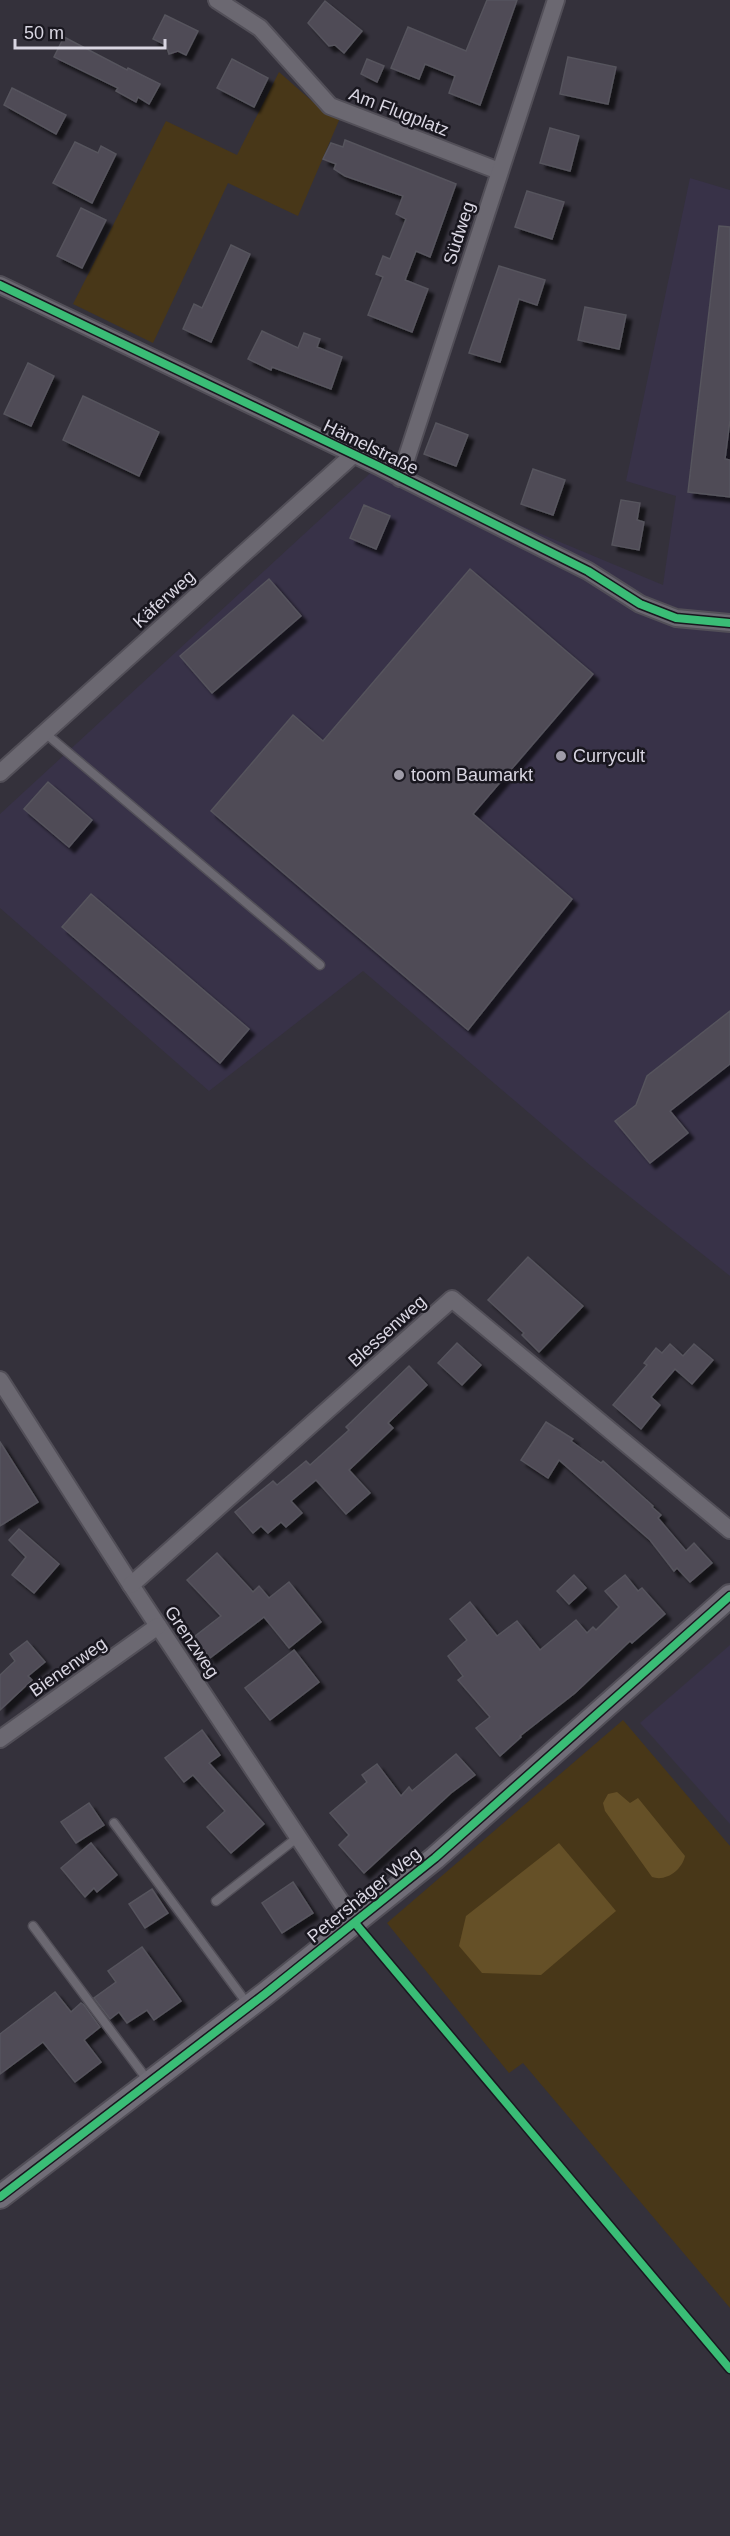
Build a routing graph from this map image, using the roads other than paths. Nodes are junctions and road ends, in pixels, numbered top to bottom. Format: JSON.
{"nodes":[{"id":1,"x":218,"y":0,"type":"edge"},
{"id":2,"x":556,"y":0,"type":"edge"},
{"id":3,"x":499,"y":171,"type":"junction"},
{"id":4,"x":0,"y":285,"type":"edge"},
{"id":5,"x":354,"y":454,"type":"junction"},
{"id":6,"x":400,"y":478,"type":"junction"},
{"id":7,"x":730,"y":623,"type":"edge"},
{"id":8,"x":45,"y":733,"type":"junction"},
{"id":9,"x":0,"y":773,"type":"edge"},
{"id":10,"x":320,"y":965,"type":"dead end"},
{"id":11,"x":0,"y":1380,"type":"edge"},
{"id":12,"x":730,"y":1530,"type":"edge"},
{"id":13,"x":131,"y":1585,"type":"junction"},
{"id":14,"x":730,"y":1596,"type":"edge"},
{"id":15,"x":158,"y":1626,"type":"junction"},
{"id":16,"x":0,"y":1739,"type":"edge"},
{"id":17,"x":114,"y":1823,"type":"dead end"},
{"id":18,"x":298,"y":1837,"type":"junction"},
{"id":19,"x":216,"y":1901,"type":"dead end"},
{"id":20,"x":354,"y":1923,"type":"junction"},
{"id":21,"x":33,"y":1926,"type":"dead end"},
{"id":22,"x":249,"y":2006,"type":"junction"},
{"id":23,"x":150,"y":2082,"type":"junction"},
{"id":24,"x":0,"y":2197,"type":"edge"}],
"edges":[{"from":1,"to":3,"type":"street","name":"Am Flugplatz"},
{"from":2,"to":3,"type":"street","name":"Südweg"},
{"from":3,"to":6,"type":"street","name":"Südweg"},
{"from":4,"to":5,"type":"street","name":"Hämelstraße"},
{"from":5,"to":6,"type":"street","name":"Hämelstraße"},
{"from":5,"to":8,"type":"street","name":"Käferweg"},
{"from":6,"to":7,"type":"street","name":"Hämelstraße"},
{"from":8,"to":9,"type":"street","name":"Käferweg"},
{"from":8,"to":10,"type":"lane"},
{"from":11,"to":13,"type":"street","name":"Grenzweg"},
{"from":12,"to":13,"type":"street","name":"Blessenweg"},
{"from":13,"to":15,"type":"street","name":"Grenzweg"},
{"from":14,"to":20,"type":"street","name":"Petershäger Weg"},
{"from":15,"to":16,"type":"street","name":"Bienenweg"},
{"from":15,"to":18,"type":"street","name":"Grenzweg"},
{"from":17,"to":22,"type":"lane"},
{"from":18,"to":19,"type":"lane"},
{"from":18,"to":20,"type":"street","name":"Grenzweg"},
{"from":20,"to":22,"type":"street","name":"Petershäger Weg"},
{"from":21,"to":23,"type":"lane"},
{"from":22,"to":23,"type":"street","name":"Petershäger Weg"},
{"from":23,"to":24,"type":"street","name":"Petershäger Weg"}]}
